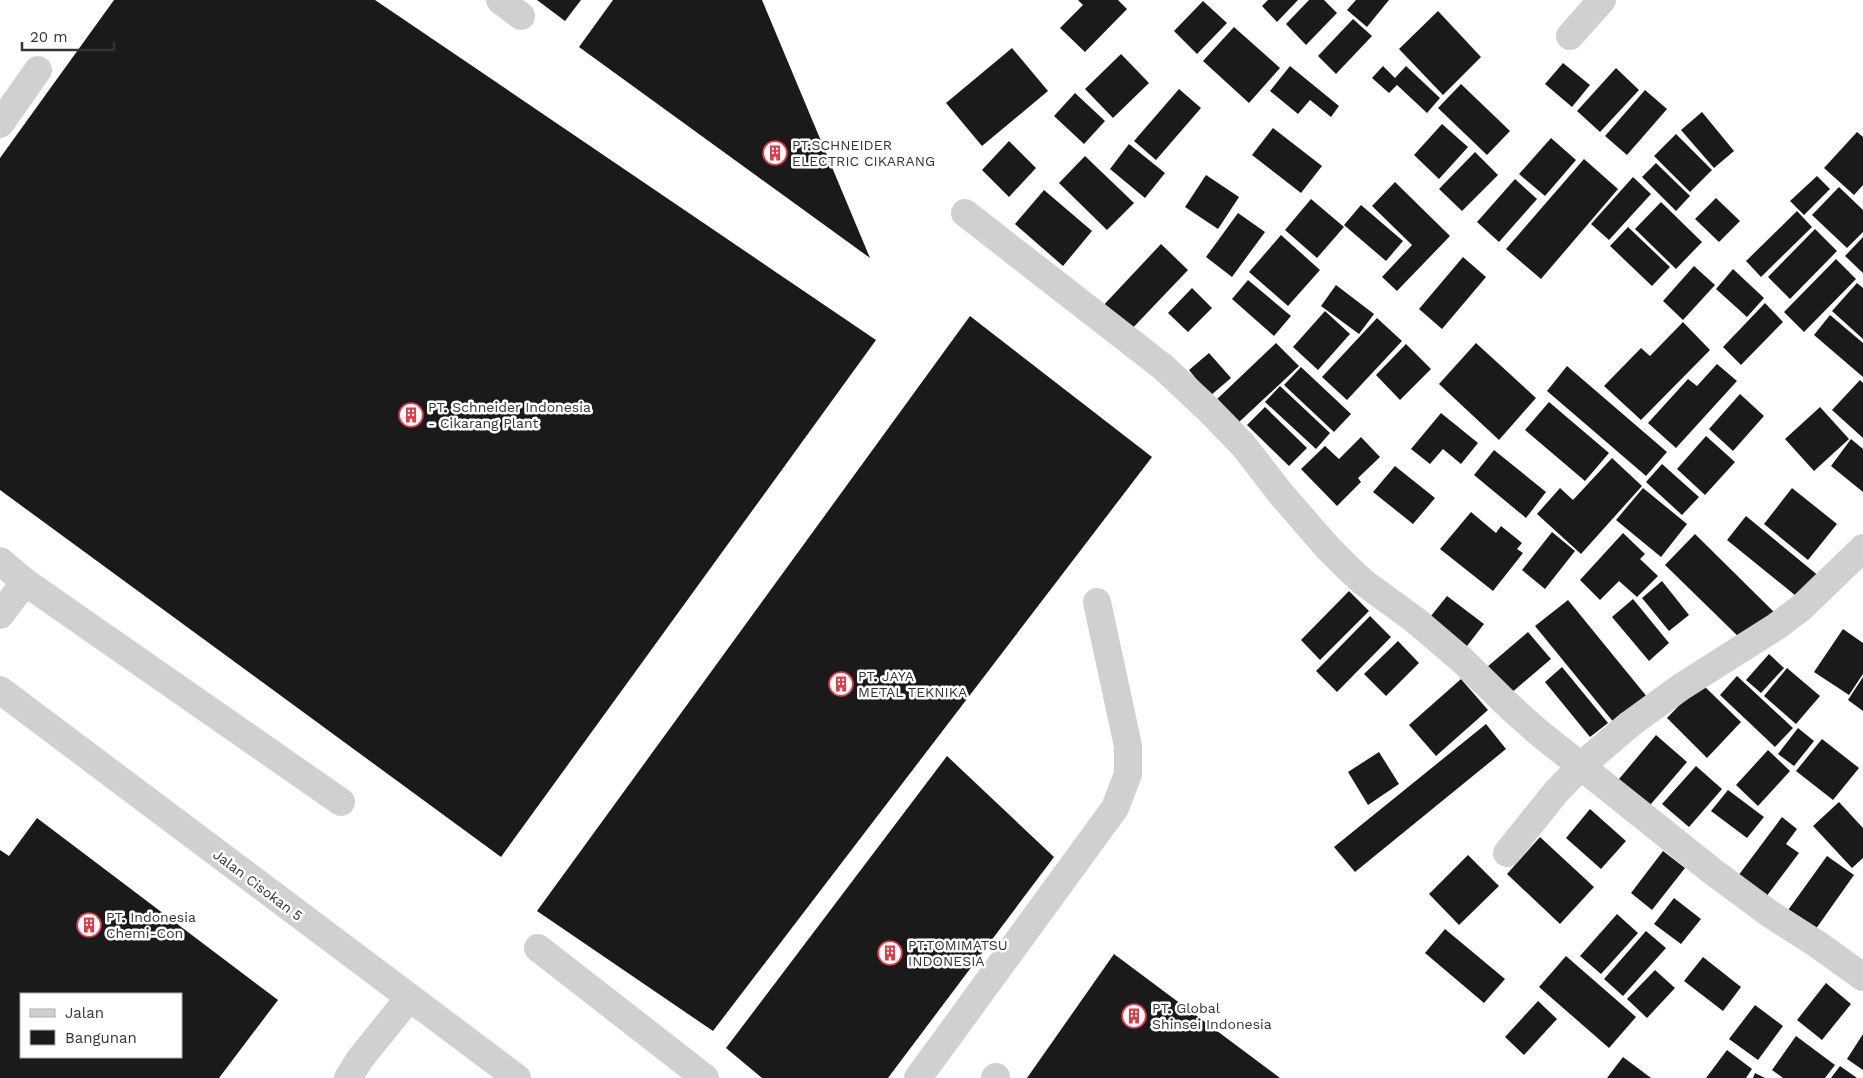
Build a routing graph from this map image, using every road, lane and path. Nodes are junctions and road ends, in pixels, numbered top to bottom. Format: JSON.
{"nodes":[{"id":1,"x":1602,"y":0,"type":"edge"},
{"id":2,"x":1570,"y":36,"type":"dead end"},
{"id":3,"x":38,"y":70,"type":"dead end"},
{"id":4,"x":0,"y":124,"type":"edge"},
{"id":5,"x":965,"y":213,"type":"dead end"},
{"id":6,"x":1863,"y":548,"type":"edge"},
{"id":7,"x":0,"y":561,"type":"edge"},
{"id":8,"x":25,"y":582,"type":"junction"},
{"id":9,"x":1097,"y":602,"type":"dead end"},
{"id":10,"x":0,"y":615,"type":"edge"},
{"id":11,"x":0,"y":690,"type":"edge"},
{"id":12,"x":1582,"y":766,"type":"junction"},
{"id":13,"x":341,"y":802,"type":"dead end"},
{"id":14,"x":1507,"y":853,"type":"dead end"},
{"id":15,"x":538,"y":948,"type":"dead end"},
{"id":16,"x":1863,"y":977,"type":"edge"},
{"id":17,"x":409,"y":998,"type":"junction"},
{"id":18,"x":348,"y":1078,"type":"edge"},
{"id":19,"x":517,"y":1078,"type":"edge"},
{"id":20,"x":705,"y":1078,"type":"edge"},
{"id":21,"x":918,"y":1078,"type":"edge"}],
"edges":[{"from":1,"to":2,"type":"street"},
{"from":3,"to":4,"type":"street"},
{"from":5,"to":12,"type":"street"},
{"from":6,"to":12,"type":"street"},
{"from":7,"to":8,"type":"street"},
{"from":8,"to":10,"type":"street"},
{"from":8,"to":13,"type":"street"},
{"from":9,"to":21,"type":"street"},
{"from":11,"to":17,"type":"street","name":"Jalan Cisokan 5"},
{"from":12,"to":14,"type":"street"},
{"from":12,"to":16,"type":"street"},
{"from":15,"to":20,"type":"street"},
{"from":17,"to":18,"type":"street"},
{"from":17,"to":19,"type":"street","name":"Jalan Cisokan 5"}]}
